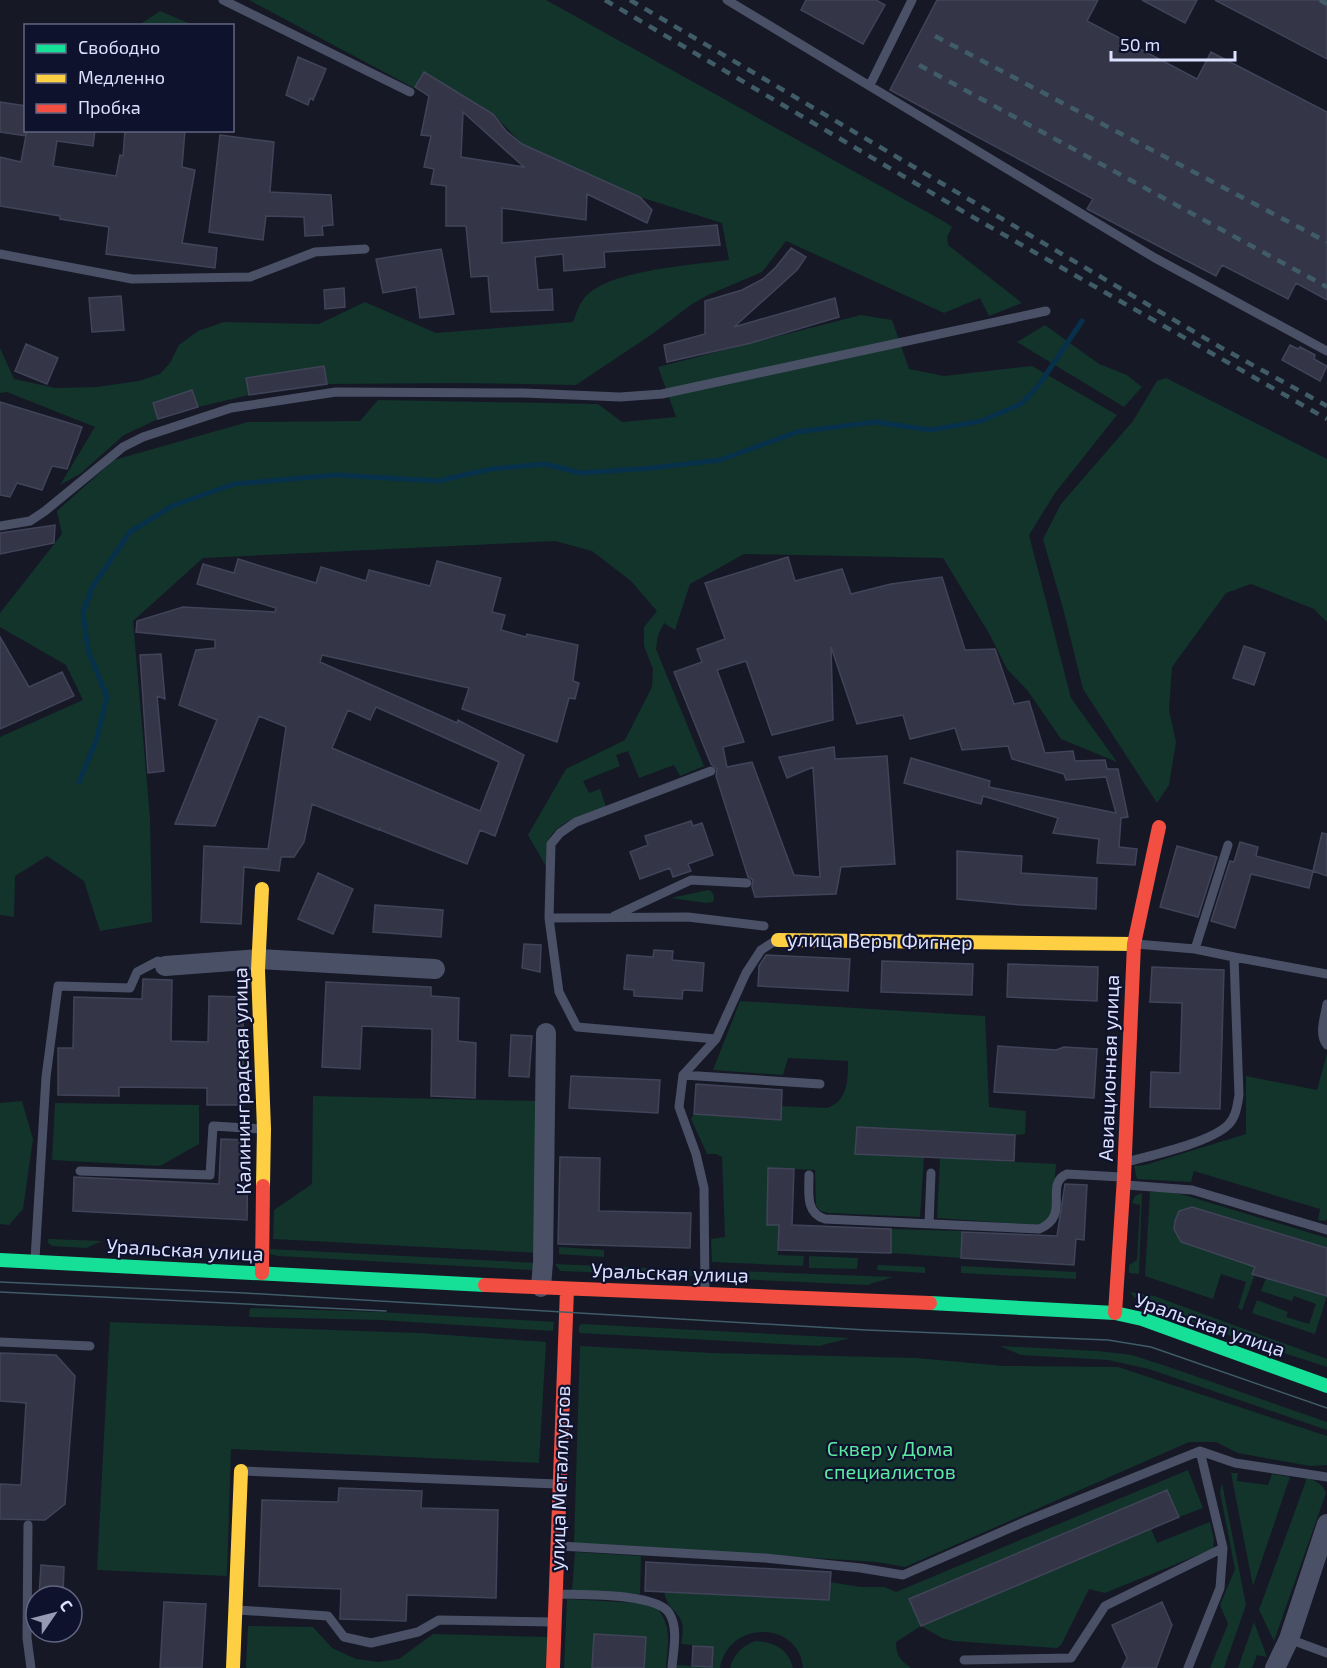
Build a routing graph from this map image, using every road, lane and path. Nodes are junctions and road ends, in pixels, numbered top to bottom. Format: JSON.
{"nodes":[{"id":1,"x":224,"y":0,"type":"edge"},
{"id":2,"x":727,"y":0,"type":"edge"},
{"id":3,"x":912,"y":0,"type":"edge"},
{"id":4,"x":870,"y":85,"type":"junction"},
{"id":5,"x":410,"y":92,"type":"dead end"},
{"id":6,"x":365,"y":249,"type":"dead end"},
{"id":7,"x":0,"y":254,"type":"edge"},
{"id":8,"x":1046,"y":311,"type":"dead end"},
{"id":9,"x":1327,"y":351,"type":"edge"},
{"id":10,"x":0,"y":526,"type":"edge"},
{"id":11,"x":711,"y":771,"type":"dead end"},
{"id":12,"x":1159,"y":827,"type":"dead end"},
{"id":13,"x":1228,"y":845,"type":"dead end"},
{"id":14,"x":747,"y":883,"type":"dead end"},
{"id":15,"x":262,"y":889,"type":"dead end"},
{"id":16,"x":549,"y":918,"type":"junction"},
{"id":17,"x":609,"y":919,"type":"junction"},
{"id":18,"x":764,"y":926,"type":"dead end"},
{"id":19,"x":778,"y":940,"type":"joint"},
{"id":20,"x":1134,"y":944,"type":"junction"},
{"id":21,"x":1195,"y":949,"type":"junction"},
{"id":22,"x":1234,"y":957,"type":"junction"},
{"id":23,"x":259,"y":959,"type":"junction"},
{"id":24,"x":162,"y":963,"type":"joint"},
{"id":25,"x":435,"y":969,"type":"dead end"},
{"id":26,"x":1327,"y":974,"type":"edge"},
{"id":27,"x":1327,"y":1004,"type":"edge"},
{"id":28,"x":546,"y":1033,"type":"dead end"},
{"id":29,"x":716,"y":1039,"type":"junction"},
{"id":30,"x":1327,"y":1045,"type":"edge"},
{"id":31,"x":683,"y":1075,"type":"junction"},
{"id":32,"x":820,"y":1084,"type":"dead end"},
{"id":33,"x":264,"y":1129,"type":"junction"},
{"id":34,"x":80,"y":1171,"type":"dead end"},
{"id":35,"x":931,"y":1173,"type":"dead end"},
{"id":36,"x":809,"y":1175,"type":"dead end"},
{"id":37,"x":1124,"y":1175,"type":"junction"},
{"id":38,"x":929,"y":1224,"type":"junction"},
{"id":39,"x":1327,"y":1230,"type":"edge"},
{"id":40,"x":0,"y":1260,"type":"edge"},
{"id":41,"x":35,"y":1263,"type":"junction"},
{"id":42,"x":262,"y":1273,"type":"junction"},
{"id":43,"x":541,"y":1287,"type":"junction"},
{"id":44,"x":567,"y":1289,"type":"junction"},
{"id":45,"x":705,"y":1294,"type":"junction"},
{"id":46,"x":1115,"y":1313,"type":"junction"},
{"id":47,"x":0,"y":1342,"type":"edge"},
{"id":48,"x":90,"y":1346,"type":"dead end"},
{"id":49,"x":1327,"y":1386,"type":"edge"},
{"id":50,"x":1200,"y":1451,"type":"junction"},
{"id":51,"x":242,"y":1471,"type":"joint"},
{"id":52,"x":1327,"y":1477,"type":"edge"},
{"id":53,"x":560,"y":1484,"type":"junction"},
{"id":54,"x":1327,"y":1524,"type":"edge"},
{"id":55,"x":28,"y":1525,"type":"dead end"},
{"id":56,"x":557,"y":1545,"type":"junction"},
{"id":57,"x":1224,"y":1548,"type":"junction"},
{"id":58,"x":555,"y":1594,"type":"junction"},
{"id":59,"x":235,"y":1610,"type":"junction"},
{"id":60,"x":554,"y":1622,"type":"junction"},
{"id":61,"x":1289,"y":1639,"type":"junction"},
{"id":62,"x":1327,"y":1653,"type":"edge"},
{"id":63,"x":964,"y":1660,"type":"dead end"},
{"id":64,"x":31,"y":1668,"type":"edge"},
{"id":65,"x":233,"y":1668,"type":"edge"},
{"id":66,"x":553,"y":1668,"type":"edge"},
{"id":67,"x":672,"y":1668,"type":"edge"},
{"id":68,"x":1188,"y":1668,"type":"edge"},
{"id":69,"x":1275,"y":1668,"type":"edge"}],
"edges":[{"from":1,"to":5,"type":"lane"},
{"from":2,"to":4,"type":"lane"},
{"from":3,"to":4,"type":"lane"},
{"from":4,"to":9,"type":"lane"},
{"from":6,"to":7,"type":"lane"},
{"from":8,"to":10,"type":"lane"},
{"from":11,"to":16,"type":"lane"},
{"from":12,"to":20,"type":"street","name":"Авиационная улица"},
{"from":13,"to":21,"type":"lane"},
{"from":14,"to":17,"type":"lane"},
{"from":15,"to":23,"type":"street","name":"Калининградская улица"},
{"from":16,"to":17,"type":"lane"},
{"from":16,"to":29,"type":"lane"},
{"from":17,"to":18,"type":"lane"},
{"from":19,"to":20,"type":"street","name":"улица Веры Фигнер"},
{"from":19,"to":29,"type":"lane","name":"улица Веры Фигнер"},
{"from":20,"to":21,"type":"lane"},
{"from":20,"to":37,"type":"street","name":"Авиационная улица"},
{"from":21,"to":22,"type":"lane"},
{"from":22,"to":26,"type":"lane"},
{"from":22,"to":37,"type":"lane"},
{"from":23,"to":24,"type":"street"},
{"from":23,"to":25,"type":"street"},
{"from":23,"to":33,"type":"street","name":"Калининградская улица"},
{"from":24,"to":41,"type":"lane"},
{"from":27,"to":30,"type":"lane"},
{"from":28,"to":43,"type":"street"},
{"from":29,"to":31,"type":"lane","name":"улица Веры Фигнер"},
{"from":31,"to":32,"type":"lane"},
{"from":31,"to":45,"type":"lane"},
{"from":33,"to":34,"type":"lane"},
{"from":33,"to":42,"type":"street","name":"Калининградская улица"},
{"from":35,"to":38,"type":"lane"},
{"from":36,"to":38,"type":"lane"},
{"from":37,"to":38,"type":"lane"},
{"from":37,"to":39,"type":"lane"},
{"from":37,"to":46,"type":"street","name":"Авиационная улица"},
{"from":40,"to":41,"type":"street","name":"Уральская улица"},
{"from":41,"to":42,"type":"street","name":"Уральская улица"},
{"from":42,"to":43,"type":"street","name":"Уральская улица"},
{"from":43,"to":44,"type":"street","name":"Уральская улица"},
{"from":44,"to":45,"type":"street","name":"Уральская улица"},
{"from":44,"to":53,"type":"street","name":"улица Металлургов"},
{"from":45,"to":46,"type":"street","name":"Уральская улица"},
{"from":46,"to":49,"type":"street","name":"Уральская улица"},
{"from":47,"to":48,"type":"lane"},
{"from":50,"to":52,"type":"lane"},
{"from":50,"to":56,"type":"lane"},
{"from":50,"to":57,"type":"lane"},
{"from":51,"to":53,"type":"lane"},
{"from":51,"to":59,"type":"street"},
{"from":53,"to":56,"type":"street","name":"улица Металлургов"},
{"from":54,"to":61,"type":"street"},
{"from":55,"to":64,"type":"lane"},
{"from":56,"to":58,"type":"street","name":"улица Металлургов"},
{"from":57,"to":63,"type":"lane"},
{"from":57,"to":68,"type":"lane"},
{"from":58,"to":60,"type":"street","name":"улица Металлургов"},
{"from":58,"to":67,"type":"lane"},
{"from":59,"to":60,"type":"lane"},
{"from":59,"to":65,"type":"street"},
{"from":60,"to":66,"type":"street","name":"улица Металлургов"},
{"from":61,"to":62,"type":"lane"},
{"from":61,"to":69,"type":"street"}]}
